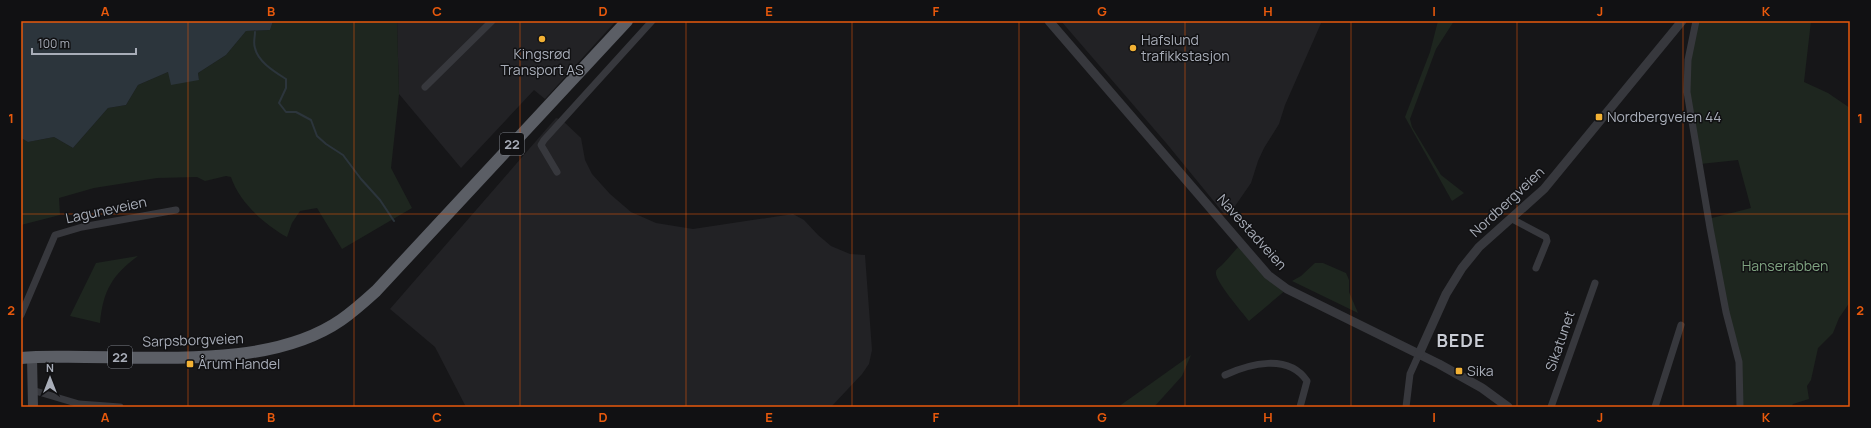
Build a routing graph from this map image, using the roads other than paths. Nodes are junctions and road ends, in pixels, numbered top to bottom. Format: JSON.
{"nodes":[{"id":1,"x":492,"y":21,"type":"edge"},
{"id":2,"x":627,"y":21,"type":"edge"},
{"id":3,"x":652,"y":21,"type":"edge"},
{"id":4,"x":1049,"y":21,"type":"edge"},
{"id":5,"x":1682,"y":21,"type":"edge"},
{"id":6,"x":1696,"y":21,"type":"edge"},
{"id":7,"x":426,"y":87,"type":"dead end"},
{"id":8,"x":557,"y":172,"type":"dead end"},
{"id":9,"x":176,"y":210,"type":"dead end"},
{"id":10,"x":1512,"y":219,"type":"junction"},
{"id":11,"x":1536,"y":268,"type":"dead end"},
{"id":12,"x":1595,"y":283,"type":"dead end"},
{"id":13,"x":21,"y":315,"type":"edge"},
{"id":14,"x":1681,"y":326,"type":"dead end"},
{"id":15,"x":1419,"y":354,"type":"junction"},
{"id":16,"x":25,"y":356,"type":"edge"},
{"id":17,"x":1224,"y":375,"type":"dead end"},
{"id":18,"x":32,"y":390,"type":"junction"},
{"id":19,"x":1497,"y":404,"type":"edge"},
{"id":20,"x":33,"y":407,"type":"edge"},
{"id":21,"x":120,"y":407,"type":"edge"},
{"id":22,"x":1300,"y":407,"type":"edge"},
{"id":23,"x":1406,"y":407,"type":"edge"},
{"id":24,"x":1508,"y":407,"type":"edge"},
{"id":25,"x":1551,"y":407,"type":"edge"},
{"id":26,"x":1655,"y":407,"type":"edge"},
{"id":27,"x":1740,"y":407,"type":"edge"}],
"edges":[{"from":1,"to":7,"type":"street"},
{"from":2,"to":16,"type":"highway","name":"Sarpsborgveien","number":"22"},
{"from":3,"to":8,"type":"street"},
{"from":4,"to":15,"type":"street","name":"Navestadveien"},
{"from":5,"to":10,"type":"street","name":"Nordbergveien"},
{"from":6,"to":27,"type":"street"},
{"from":9,"to":13,"type":"street","name":"Laguneveien"},
{"from":10,"to":11,"type":"street"},
{"from":10,"to":15,"type":"street","name":"Nordbergveien"},
{"from":12,"to":25,"type":"street","name":"Sikatunet"},
{"from":14,"to":26,"type":"street"},
{"from":15,"to":19,"type":"street","name":"Navestadveien"},
{"from":15,"to":23,"type":"street","name":"Nordbergveien"},
{"from":16,"to":18,"type":"main road"},
{"from":17,"to":22,"type":"street"},
{"from":18,"to":20,"type":"main road"},
{"from":18,"to":21,"type":"street"},
{"from":19,"to":24,"type":"street","name":"Navestadveien"}]}
